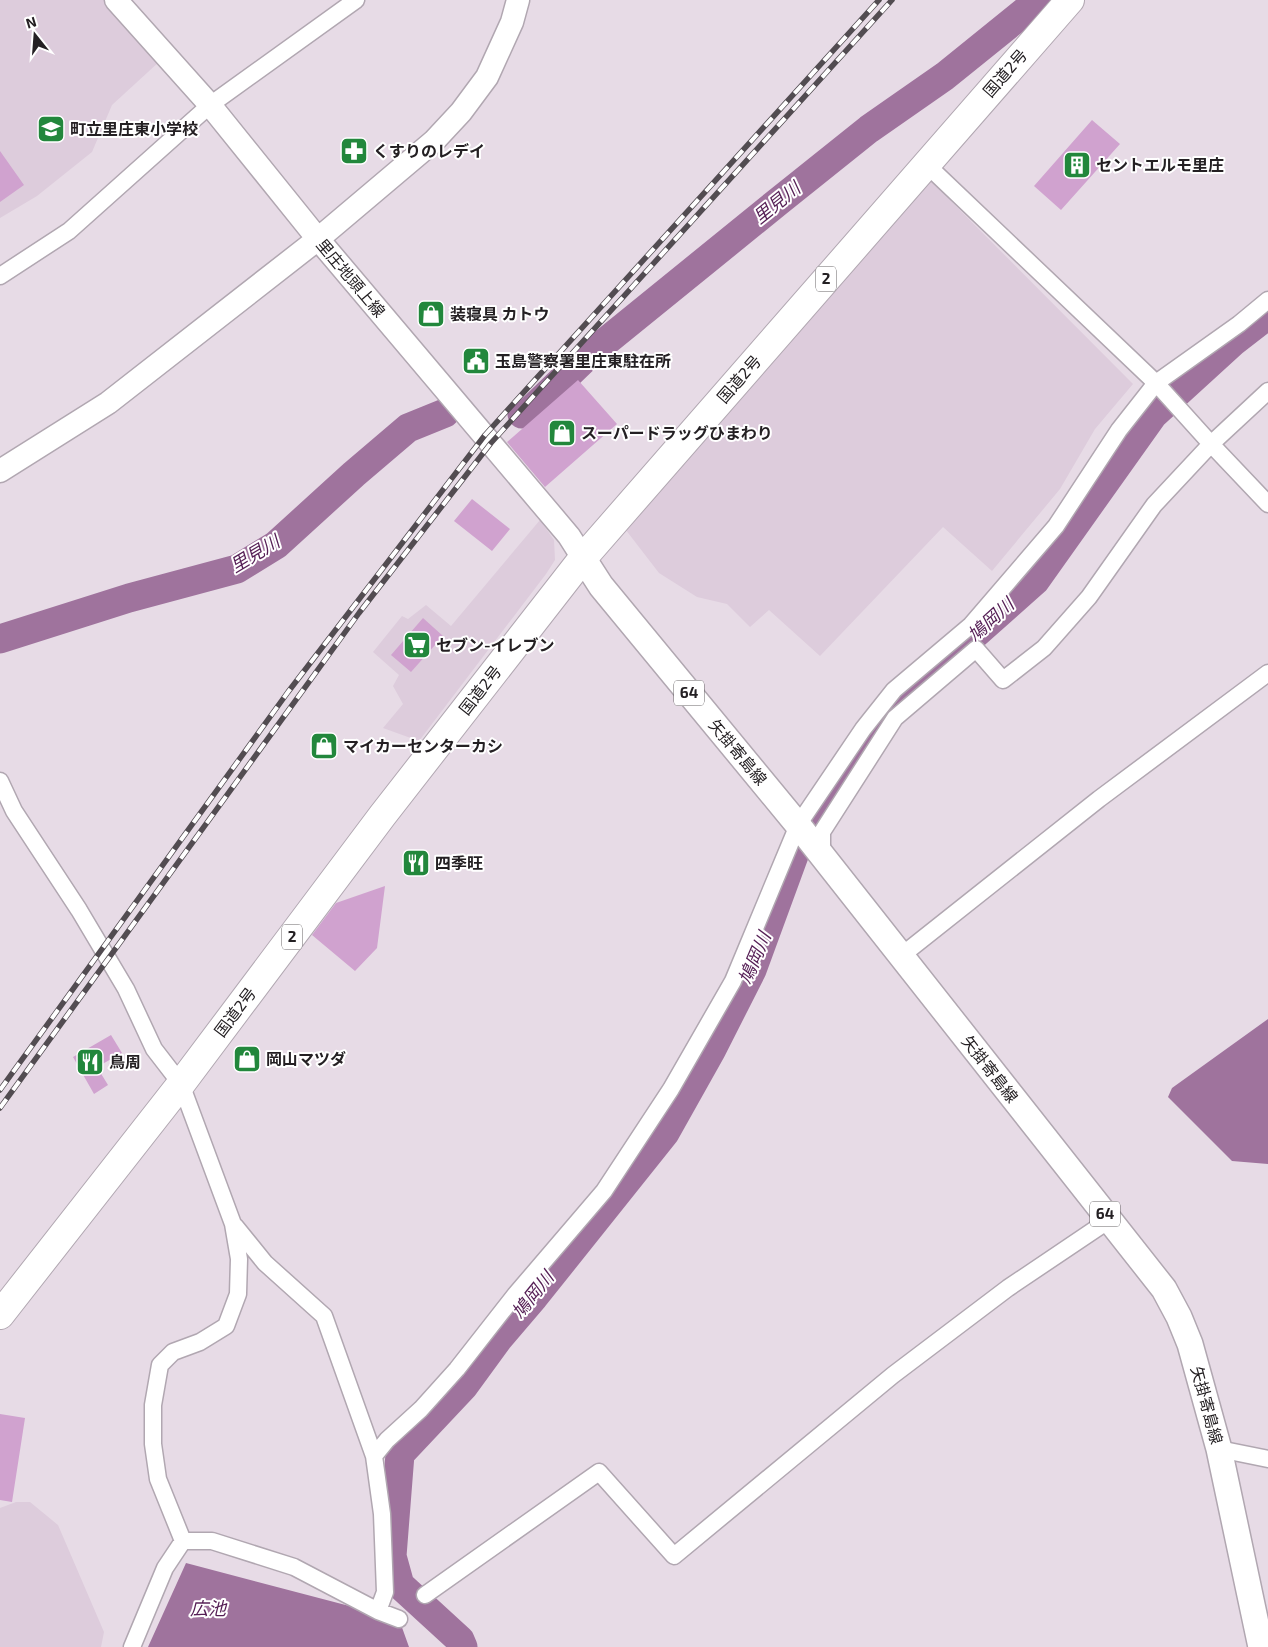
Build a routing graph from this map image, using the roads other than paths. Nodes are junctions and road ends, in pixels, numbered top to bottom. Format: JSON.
{"nodes":[{"id":1,"x":116,"y":0,"type":"edge"},
{"id":2,"x":356,"y":0,"type":"edge"},
{"id":3,"x":518,"y":0,"type":"edge"},
{"id":4,"x":1070,"y":0,"type":"edge"},
{"id":5,"x":210,"y":105,"type":"junction"},
{"id":6,"x":926,"y":164,"type":"junction"},
{"id":7,"x":318,"y":239,"type":"junction"},
{"id":8,"x":0,"y":276,"type":"edge"},
{"id":9,"x":1268,"y":300,"type":"edge"},
{"id":10,"x":1156,"y":383,"type":"junction"},
{"id":11,"x":1268,"y":391,"type":"edge"},
{"id":12,"x":1210,"y":444,"type":"junction"},
{"id":13,"x":0,"y":472,"type":"edge"},
{"id":14,"x":1268,"y":504,"type":"edge"},
{"id":15,"x":583,"y":558,"type":"junction"},
{"id":16,"x":1268,"y":673,"type":"edge"},
{"id":17,"x":0,"y":781,"type":"edge"},
{"id":18,"x":798,"y":825,"type":"junction"},
{"id":19,"x":819,"y":852,"type":"junction"},
{"id":20,"x":900,"y":956,"type":"junction"},
{"id":21,"x":181,"y":1084,"type":"junction"},
{"id":22,"x":1109,"y":1220,"type":"junction"},
{"id":23,"x":233,"y":1224,"type":"junction"},
{"id":24,"x":0,"y":1315,"type":"edge"},
{"id":25,"x":1219,"y":1448,"type":"junction"},
{"id":26,"x":374,"y":1456,"type":"junction"},
{"id":27,"x":1268,"y":1459,"type":"edge"},
{"id":28,"x":182,"y":1541,"type":"junction"},
{"id":29,"x":425,"y":1595,"type":"dead end"},
{"id":30,"x":378,"y":1611,"type":"junction"},
{"id":31,"x":399,"y":1620,"type":"dead end"},
{"id":32,"x":132,"y":1647,"type":"edge"},
{"id":33,"x":1261,"y":1647,"type":"edge"}],
"edges":[{"from":1,"to":5,"type":"main road","name":"里庄地頭上線"},
{"from":2,"to":5,"type":"street"},
{"from":3,"to":7,"type":"main road"},
{"from":4,"to":6,"type":"highway","name":"国道2号","number":"2"},
{"from":5,"to":7,"type":"main road","name":"里庄地頭上線"},
{"from":5,"to":8,"type":"street"},
{"from":6,"to":10,"type":"street"},
{"from":6,"to":15,"type":"highway","name":"国道2号","number":"2"},
{"from":7,"to":13,"type":"main road"},
{"from":7,"to":15,"type":"main road","name":"里庄地頭上線"},
{"from":9,"to":10,"type":"street"},
{"from":10,"to":12,"type":"street"},
{"from":10,"to":18,"type":"street"},
{"from":11,"to":12,"type":"street"},
{"from":12,"to":14,"type":"street"},
{"from":12,"to":19,"type":"street"},
{"from":15,"to":18,"type":"main road","name":"矢掛寄島線","number":"64"},
{"from":15,"to":21,"type":"highway","name":"国道2号","number":"2"},
{"from":16,"to":20,"type":"street"},
{"from":17,"to":21,"type":"street"},
{"from":18,"to":19,"type":"main road","name":"矢掛寄島線","number":"64"},
{"from":18,"to":26,"type":"street"},
{"from":19,"to":20,"type":"main road","name":"矢掛寄島線","number":"64"},
{"from":20,"to":22,"type":"main road","name":"矢掛寄島線","number":"64"},
{"from":21,"to":23,"type":"street"},
{"from":21,"to":24,"type":"highway","name":"国道2号","number":"2"},
{"from":22,"to":25,"type":"main road","name":"矢掛寄島線","number":"64"},
{"from":22,"to":29,"type":"street"},
{"from":23,"to":26,"type":"street"},
{"from":23,"to":28,"type":"street"},
{"from":25,"to":27,"type":"street"},
{"from":25,"to":33,"type":"main road","name":"矢掛寄島線","number":"64"},
{"from":26,"to":30,"type":"street"},
{"from":28,"to":30,"type":"street"},
{"from":28,"to":32,"type":"street"},
{"from":30,"to":31,"type":"street"}]}
